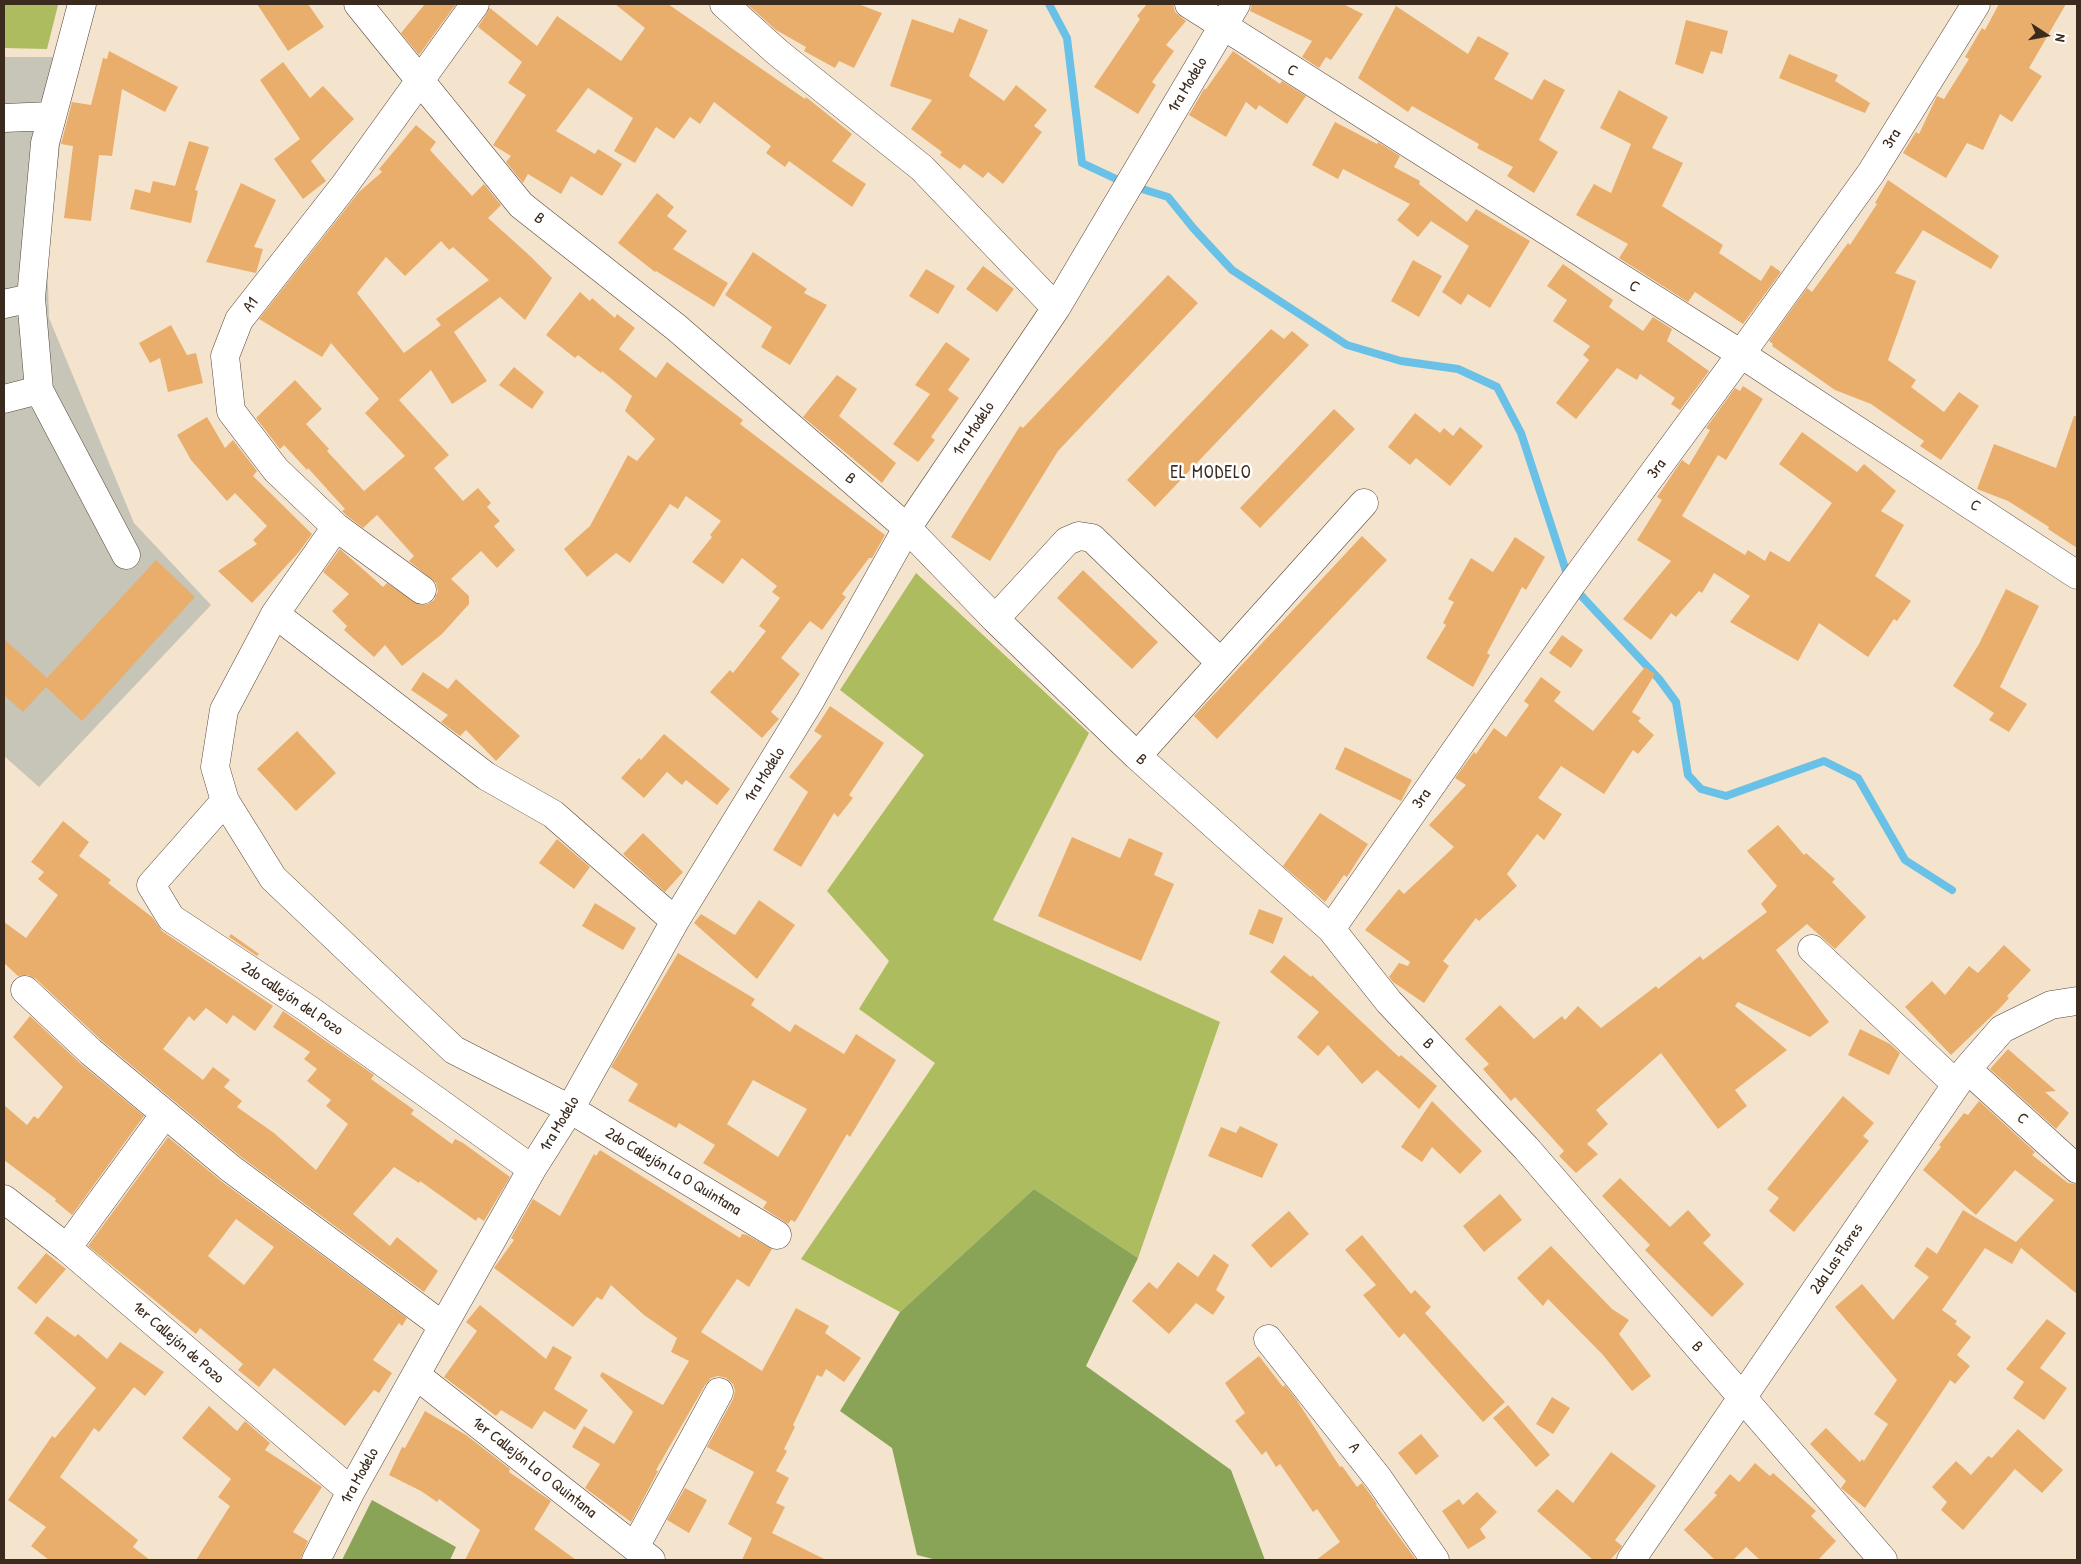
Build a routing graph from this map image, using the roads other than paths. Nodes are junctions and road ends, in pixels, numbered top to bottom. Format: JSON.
{"nodes":[{"id":1,"x":82,"y":4,"type":"edge"},
{"id":2,"x":358,"y":4,"type":"edge"},
{"id":3,"x":476,"y":4,"type":"edge"},
{"id":4,"x":724,"y":4,"type":"edge"},
{"id":5,"x":1188,"y":4,"type":"edge"},
{"id":6,"x":1236,"y":4,"type":"edge"},
{"id":7,"x":1976,"y":4,"type":"edge"},
{"id":8,"x":1222,"y":27,"type":"junction"},
{"id":9,"x":420,"y":83,"type":"junction"},
{"id":10,"x":52,"y":116,"type":"junction"},
{"id":11,"x":4,"y":118,"type":"edge"},
{"id":12,"x":31,"y":298,"type":"junction"},
{"id":13,"x":4,"y":304,"type":"edge"},
{"id":14,"x":1056,"y":308,"type":"junction"},
{"id":15,"x":1741,"y":354,"type":"junction"},
{"id":16,"x":39,"y":390,"type":"junction"},
{"id":17,"x":4,"y":399,"type":"edge"},
{"id":18,"x":1364,"y":503,"type":"dead end"},
{"id":19,"x":336,"y":528,"type":"junction"},
{"id":20,"x":907,"y":528,"type":"junction"},
{"id":21,"x":126,"y":555,"type":"dead end"},
{"id":22,"x":2077,"y":575,"type":"edge"},
{"id":23,"x":422,"y":590,"type":"dead end"},
{"id":24,"x":275,"y":614,"type":"junction"},
{"id":25,"x":994,"y":619,"type":"junction"},
{"id":26,"x":1220,"y":662,"type":"junction"},
{"id":27,"x":1137,"y":756,"type":"junction"},
{"id":28,"x":225,"y":801,"type":"junction"},
{"id":29,"x":675,"y":921,"type":"junction"},
{"id":30,"x":1331,"y":929,"type":"junction"},
{"id":31,"x":1812,"y":949,"type":"dead end"},
{"id":32,"x":25,"y":990,"type":"dead end"},
{"id":33,"x":2077,"y":1001,"type":"edge"},
{"id":34,"x":1962,"y":1076,"type":"junction"},
{"id":35,"x":570,"y":1109,"type":"junction"},
{"id":36,"x":165,"y":1114,"type":"junction"},
{"id":37,"x":532,"y":1169,"type":"junction"},
{"id":38,"x":2077,"y":1169,"type":"edge"},
{"id":39,"x":4,"y":1198,"type":"edge"},
{"id":40,"x":777,"y":1235,"type":"dead end"},
{"id":41,"x":67,"y":1248,"type":"junction"},
{"id":42,"x":443,"y":1326,"type":"junction"},
{"id":43,"x":1268,"y":1339,"type":"dead end"},
{"id":44,"x":417,"y":1376,"type":"junction"},
{"id":45,"x":719,"y":1392,"type":"dead end"},
{"id":46,"x":1741,"y":1400,"type":"junction"},
{"id":47,"x":351,"y":1491,"type":"junction"},
{"id":48,"x":643,"y":1554,"type":"edge"},
{"id":49,"x":316,"y":1560,"type":"edge"},
{"id":50,"x":1436,"y":1560,"type":"edge"},
{"id":51,"x":1631,"y":1560,"type":"edge"},
{"id":52,"x":1883,"y":1560,"type":"edge"}],
"edges":[{"from":1,"to":10,"type":"street"},
{"from":2,"to":9,"type":"street","name":"B"},
{"from":3,"to":9,"type":"street","name":"A1"},
{"from":4,"to":14,"type":"street"},
{"from":5,"to":8,"type":"street","name":"C"},
{"from":6,"to":8,"type":"street","name":"1ra Modelo"},
{"from":7,"to":15,"type":"street","name":"3ra"},
{"from":8,"to":14,"type":"street","name":"1ra Modelo"},
{"from":8,"to":15,"type":"street","name":"C"},
{"from":9,"to":19,"type":"street","name":"A1"},
{"from":9,"to":20,"type":"street","name":"B"},
{"from":10,"to":11,"type":"street"},
{"from":10,"to":12,"type":"street"},
{"from":12,"to":13,"type":"street"},
{"from":12,"to":16,"type":"street"},
{"from":14,"to":20,"type":"street","name":"1ra Modelo"},
{"from":15,"to":22,"type":"street","name":"C"},
{"from":15,"to":30,"type":"street","name":"3ra"},
{"from":16,"to":17,"type":"street"},
{"from":16,"to":21,"type":"street"},
{"from":18,"to":26,"type":"street"},
{"from":19,"to":23,"type":"street","name":"A1"},
{"from":19,"to":24,"type":"street","name":"2do Callejón La O Quintana"},
{"from":20,"to":25,"type":"street","name":"B"},
{"from":20,"to":29,"type":"street","name":"1ra Modelo"},
{"from":24,"to":28,"type":"street","name":"2do Callejón La O Quintana"},
{"from":24,"to":29,"type":"street"},
{"from":25,"to":26,"type":"street"},
{"from":25,"to":27,"type":"street","name":"B"},
{"from":26,"to":27,"type":"street"},
{"from":27,"to":30,"type":"street","name":"B"},
{"from":28,"to":35,"type":"street","name":"2do Callejón La O Quintana"},
{"from":28,"to":37,"type":"street","name":"2do callejón del Pozo"},
{"from":29,"to":35,"type":"street","name":"1ra Modelo"},
{"from":30,"to":46,"type":"street","name":"B"},
{"from":31,"to":34,"type":"street","name":"C"},
{"from":32,"to":36,"type":"street"},
{"from":33,"to":34,"type":"street","name":"2da Las Flores"},
{"from":34,"to":38,"type":"street","name":"C"},
{"from":34,"to":46,"type":"street","name":"2da Las Flores"},
{"from":35,"to":37,"type":"street","name":"1ra Modelo"},
{"from":35,"to":40,"type":"street","name":"2do Callejón La O Quintana"},
{"from":36,"to":41,"type":"street"},
{"from":36,"to":42,"type":"street"},
{"from":37,"to":42,"type":"street","name":"1ra Modelo"},
{"from":39,"to":41,"type":"street","name":"1er Callejón de Pozo"},
{"from":41,"to":47,"type":"street","name":"1er Callejón de Pozo"},
{"from":42,"to":44,"type":"street","name":"1ra Modelo"},
{"from":43,"to":50,"type":"street","name":"A"},
{"from":44,"to":47,"type":"street","name":"1ra Modelo"},
{"from":44,"to":48,"type":"street","name":"1er Callejón La O Quintana"},
{"from":45,"to":48,"type":"street"},
{"from":46,"to":51,"type":"street","name":"2da Las Flores"},
{"from":46,"to":52,"type":"street","name":"B"},
{"from":47,"to":49,"type":"street","name":"1ra Modelo"}]}
